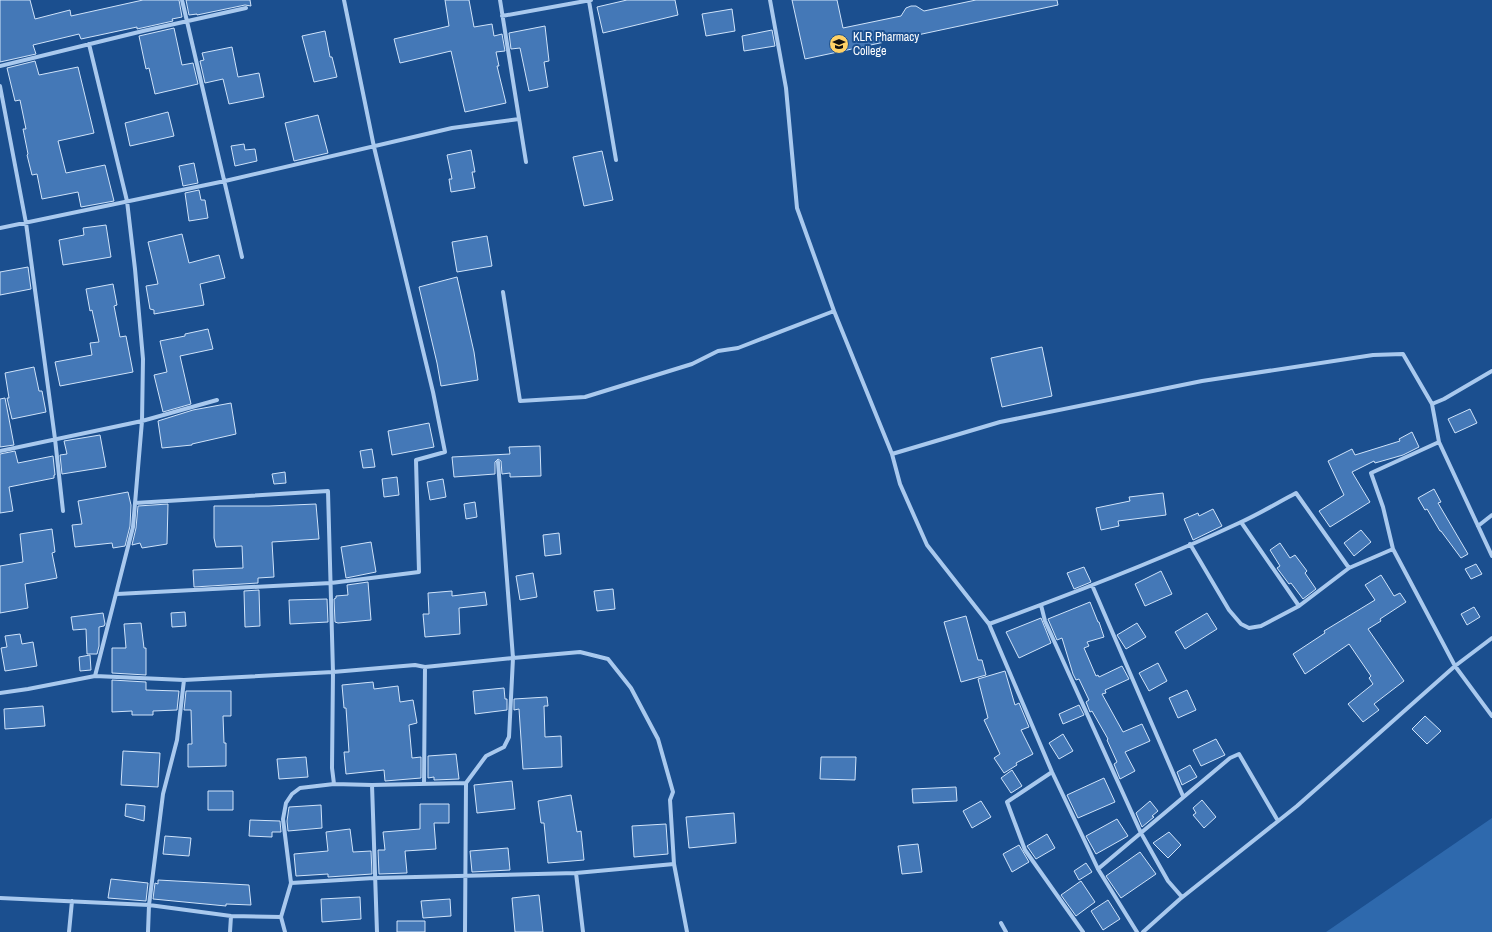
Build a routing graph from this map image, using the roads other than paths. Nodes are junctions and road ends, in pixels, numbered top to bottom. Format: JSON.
{"nodes":[{"id":1,"x":182,"y":0,"type":"edge"},
{"id":2,"x":344,"y":0,"type":"edge"},
{"id":3,"x":500,"y":0,"type":"edge"},
{"id":4,"x":590,"y":0,"type":"edge"},
{"id":5,"x":770,"y":0,"type":"edge"},
{"id":6,"x":246,"y":8,"type":"dead end"},
{"id":7,"x":502,"y":16,"type":"junction"},
{"id":8,"x":186,"y":21,"type":"junction"},
{"id":9,"x":89,"y":44,"type":"junction"},
{"id":10,"x":0,"y":66,"type":"edge"},
{"id":11,"x":0,"y":86,"type":"edge"},
{"id":12,"x":519,"y":119,"type":"junction"},
{"id":13,"x":374,"y":146,"type":"junction"},
{"id":14,"x":616,"y":160,"type":"dead end"},
{"id":15,"x":526,"y":162,"type":"dead end"},
{"id":16,"x":225,"y":181,"type":"junction"},
{"id":17,"x":127,"y":201,"type":"junction"},
{"id":18,"x":26,"y":223,"type":"junction"},
{"id":19,"x":0,"y":228,"type":"edge"},
{"id":20,"x":242,"y":257,"type":"dead end"},
{"id":21,"x":503,"y":292,"type":"dead end"},
{"id":22,"x":834,"y":311,"type":"junction"},
{"id":23,"x":1492,"y":371,"type":"edge"},
{"id":24,"x":217,"y":400,"type":"dead end"},
{"id":25,"x":1432,"y":404,"type":"junction"},
{"id":26,"x":142,"y":421,"type":"junction"},
{"id":27,"x":55,"y":439,"type":"junction"},
{"id":28,"x":1439,"y":442,"type":"junction"},
{"id":29,"x":0,"y":451,"type":"edge"},
{"id":30,"x":892,"y":454,"type":"junction"},
{"id":31,"x":498,"y":462,"type":"dead end"},
{"id":32,"x":135,"y":503,"type":"junction"},
{"id":33,"x":63,"y":511,"type":"dead end"},
{"id":34,"x":1492,"y":515,"type":"edge"},
{"id":35,"x":1241,"y":522,"type":"junction"},
{"id":36,"x":1478,"y":526,"type":"junction"},
{"id":37,"x":1190,"y":544,"type":"junction"},
{"id":38,"x":1392,"y":550,"type":"junction"},
{"id":39,"x":1492,"y":556,"type":"edge"},
{"id":40,"x":1349,"y":568,"type":"junction"},
{"id":41,"x":331,"y":583,"type":"junction"},
{"id":42,"x":1092,"y":585,"type":"junction"},
{"id":43,"x":117,"y":594,"type":"junction"},
{"id":44,"x":1041,"y":605,"type":"junction"},
{"id":45,"x":1300,"y":606,"type":"junction"},
{"id":46,"x":989,"y":624,"type":"junction"},
{"id":47,"x":1492,"y":638,"type":"edge"},
{"id":48,"x":513,"y":658,"type":"junction"},
{"id":49,"x":1455,"y":666,"type":"junction"},
{"id":50,"x":425,"y":667,"type":"junction"},
{"id":51,"x":333,"y":672,"type":"junction"},
{"id":52,"x":96,"y":676,"type":"junction"},
{"id":53,"x":184,"y":680,"type":"junction"},
{"id":54,"x":0,"y":693,"type":"edge"},
{"id":55,"x":1492,"y":716,"type":"edge"},
{"id":56,"x":1052,"y":772,"type":"junction"},
{"id":57,"x":466,"y":783,"type":"junction"},
{"id":58,"x":334,"y":784,"type":"junction"},
{"id":59,"x":424,"y":784,"type":"junction"},
{"id":60,"x":372,"y":785,"type":"junction"},
{"id":61,"x":1183,"y":796,"type":"junction"},
{"id":62,"x":1278,"y":821,"type":"junction"},
{"id":63,"x":1141,"y":832,"type":"junction"},
{"id":64,"x":674,"y":864,"type":"junction"},
{"id":65,"x":1098,"y":869,"type":"junction"},
{"id":66,"x":576,"y":873,"type":"junction"},
{"id":67,"x":465,"y":875,"type":"junction"},
{"id":68,"x":374,"y":878,"type":"junction"},
{"id":69,"x":291,"y":882,"type":"junction"},
{"id":70,"x":1182,"y":897,"type":"junction"},
{"id":71,"x":0,"y":898,"type":"edge"},
{"id":72,"x":72,"y":901,"type":"junction"},
{"id":73,"x":149,"y":905,"type":"junction"},
{"id":74,"x":231,"y":916,"type":"junction"},
{"id":75,"x":281,"y":918,"type":"junction"},
{"id":76,"x":1001,"y":923,"type":"dead end"},
{"id":77,"x":69,"y":932,"type":"edge"},
{"id":78,"x":148,"y":932,"type":"edge"},
{"id":79,"x":230,"y":932,"type":"edge"},
{"id":80,"x":286,"y":932,"type":"edge"},
{"id":81,"x":377,"y":932,"type":"edge"},
{"id":82,"x":465,"y":932,"type":"edge"},
{"id":83,"x":583,"y":932,"type":"edge"},
{"id":84,"x":687,"y":932,"type":"edge"},
{"id":85,"x":1006,"y":932,"type":"edge"},
{"id":86,"x":1083,"y":932,"type":"edge"},
{"id":87,"x":1137,"y":932,"type":"edge"},
{"id":88,"x":1142,"y":932,"type":"edge"}],
"edges":[{"from":1,"to":8,"type":"street"},
{"from":2,"to":13,"type":"street"},
{"from":3,"to":7,"type":"street"},
{"from":4,"to":7,"type":"street"},
{"from":4,"to":14,"type":"street"},
{"from":5,"to":22,"type":"street"},
{"from":6,"to":8,"type":"street"},
{"from":7,"to":12,"type":"street"},
{"from":8,"to":9,"type":"street"},
{"from":8,"to":16,"type":"street"},
{"from":9,"to":10,"type":"street"},
{"from":9,"to":17,"type":"street"},
{"from":11,"to":18,"type":"street"},
{"from":12,"to":13,"type":"street"},
{"from":12,"to":15,"type":"street"},
{"from":13,"to":16,"type":"street"},
{"from":13,"to":41,"type":"street"},
{"from":16,"to":17,"type":"street"},
{"from":16,"to":20,"type":"street"},
{"from":17,"to":18,"type":"street"},
{"from":17,"to":26,"type":"street"},
{"from":18,"to":19,"type":"street"},
{"from":18,"to":27,"type":"street"},
{"from":21,"to":22,"type":"street"},
{"from":22,"to":30,"type":"street"},
{"from":23,"to":25,"type":"street"},
{"from":24,"to":26,"type":"street"},
{"from":25,"to":28,"type":"street"},
{"from":25,"to":30,"type":"street"},
{"from":26,"to":27,"type":"street"},
{"from":26,"to":32,"type":"street"},
{"from":27,"to":29,"type":"street"},
{"from":27,"to":33,"type":"street"},
{"from":28,"to":36,"type":"street"},
{"from":28,"to":38,"type":"street"},
{"from":30,"to":46,"type":"street"},
{"from":31,"to":48,"type":"street"},
{"from":32,"to":41,"type":"street"},
{"from":32,"to":43,"type":"street"},
{"from":34,"to":36,"type":"street"},
{"from":35,"to":37,"type":"street"},
{"from":35,"to":40,"type":"street"},
{"from":35,"to":45,"type":"street"},
{"from":36,"to":39,"type":"street"},
{"from":37,"to":42,"type":"street"},
{"from":37,"to":45,"type":"street"},
{"from":38,"to":40,"type":"street"},
{"from":38,"to":49,"type":"street"},
{"from":40,"to":45,"type":"street"},
{"from":41,"to":43,"type":"street"},
{"from":41,"to":51,"type":"street"},
{"from":42,"to":44,"type":"street"},
{"from":42,"to":61,"type":"street"},
{"from":43,"to":52,"type":"street"},
{"from":44,"to":46,"type":"street"},
{"from":44,"to":63,"type":"street"},
{"from":46,"to":56,"type":"street"},
{"from":47,"to":49,"type":"street"},
{"from":48,"to":50,"type":"street"},
{"from":48,"to":57,"type":"street"},
{"from":48,"to":64,"type":"street"},
{"from":49,"to":55,"type":"street"},
{"from":49,"to":62,"type":"street"},
{"from":50,"to":51,"type":"street"},
{"from":50,"to":59,"type":"street"},
{"from":51,"to":53,"type":"street"},
{"from":51,"to":58,"type":"street"},
{"from":52,"to":53,"type":"street"},
{"from":52,"to":54,"type":"street"},
{"from":53,"to":73,"type":"street"},
{"from":56,"to":65,"type":"street"},
{"from":56,"to":86,"type":"street"},
{"from":57,"to":59,"type":"street"},
{"from":57,"to":67,"type":"street"},
{"from":58,"to":60,"type":"street"},
{"from":58,"to":69,"type":"street"},
{"from":59,"to":60,"type":"street"},
{"from":60,"to":68,"type":"street"},
{"from":61,"to":62,"type":"street"},
{"from":61,"to":63,"type":"street"},
{"from":62,"to":70,"type":"street"},
{"from":63,"to":65,"type":"street"},
{"from":63,"to":70,"type":"street"},
{"from":64,"to":66,"type":"street"},
{"from":64,"to":84,"type":"street"},
{"from":65,"to":87,"type":"street"},
{"from":66,"to":67,"type":"street"},
{"from":66,"to":83,"type":"street"},
{"from":67,"to":68,"type":"street"},
{"from":67,"to":82,"type":"street"},
{"from":68,"to":69,"type":"street"},
{"from":68,"to":81,"type":"street"},
{"from":69,"to":75,"type":"street"},
{"from":70,"to":88,"type":"street"},
{"from":71,"to":72,"type":"street"},
{"from":72,"to":73,"type":"street"},
{"from":72,"to":77,"type":"street"},
{"from":73,"to":74,"type":"street"},
{"from":73,"to":78,"type":"street"},
{"from":74,"to":75,"type":"street"},
{"from":74,"to":79,"type":"street"},
{"from":75,"to":80,"type":"street"},
{"from":76,"to":85,"type":"street"}]}
